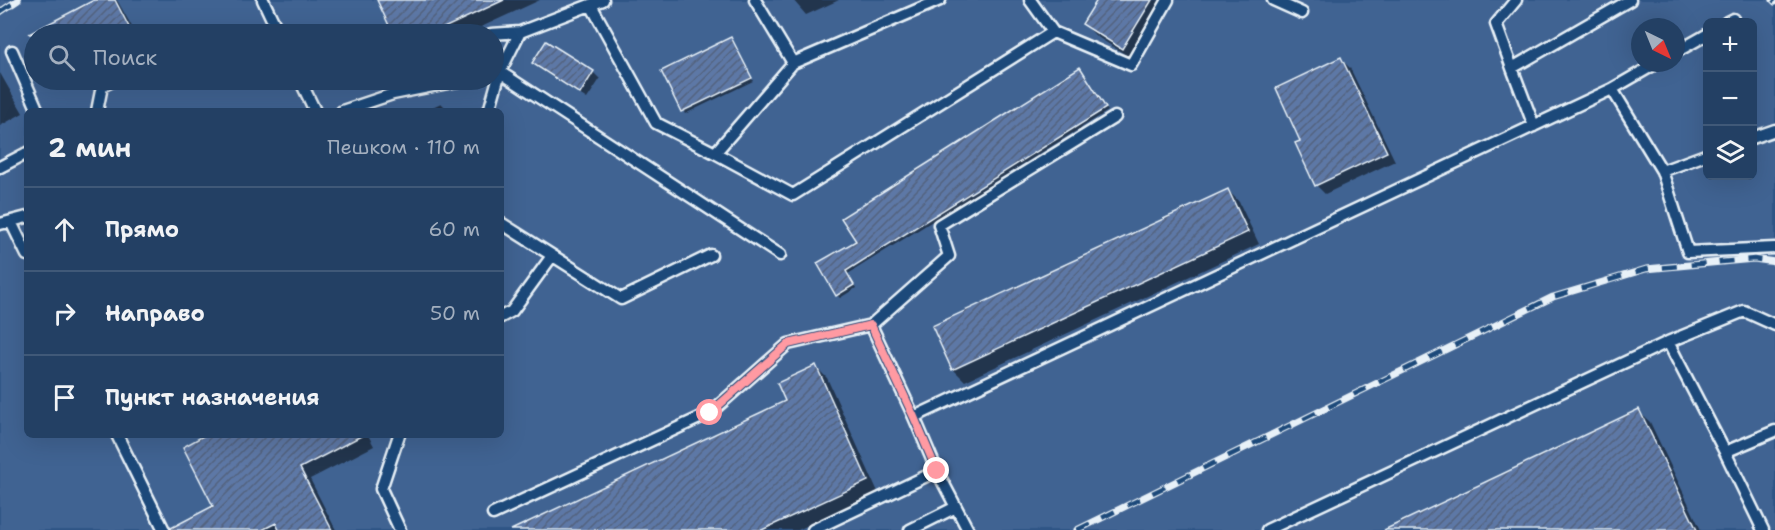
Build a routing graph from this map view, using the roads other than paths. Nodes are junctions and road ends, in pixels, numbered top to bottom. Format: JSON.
{"nodes":[{"id":1,"x":263,"y":0,"type":"edge"},
{"id":2,"x":603,"y":0,"type":"edge"},
{"id":3,"x":755,"y":0,"type":"edge"},
{"id":4,"x":940,"y":0,"type":"edge"},
{"id":5,"x":1030,"y":0,"type":"edge"},
{"id":6,"x":1168,"y":0,"type":"edge"},
{"id":7,"x":1273,"y":0,"type":"edge"},
{"id":8,"x":1516,"y":0,"type":"edge"},
{"id":9,"x":1630,"y":0,"type":"edge"},
{"id":10,"x":591,"y":4,"type":"junction"},
{"id":11,"x":1302,"y":13,"type":"dead end"},
{"id":12,"x":274,"y":24,"type":"edge"},
{"id":13,"x":520,"y":32,"type":"junction"},
{"id":14,"x":1053,"y":32,"type":"junction"},
{"id":15,"x":504,"y":33,"type":"edge"},
{"id":16,"x":1703,"y":36,"type":"edge"},
{"id":17,"x":1685,"y":47,"type":"edge"},
{"id":18,"x":12,"y":51,"type":"dead end"},
{"id":19,"x":504,"y":60,"type":"edge"},
{"id":20,"x":793,"y":63,"type":"junction"},
{"id":21,"x":1512,"y":68,"type":"junction"},
{"id":22,"x":1641,"y":72,"type":"edge"},
{"id":23,"x":504,"y":77,"type":"edge"},
{"id":24,"x":24,"y":79,"type":"edge"},
{"id":25,"x":1612,"y":89,"type":"junction"},
{"id":26,"x":29,"y":90,"type":"edge"},
{"id":27,"x":101,"y":90,"type":"edge"},
{"id":28,"x":305,"y":90,"type":"edge"},
{"id":29,"x":413,"y":90,"type":"edge"},
{"id":30,"x":493,"y":90,"type":"edge"},
{"id":31,"x":37,"y":108,"type":"edge"},
{"id":32,"x":98,"y":108,"type":"edge"},
{"id":33,"x":314,"y":108,"type":"edge"},
{"id":34,"x":351,"y":108,"type":"edge"},
{"id":35,"x":490,"y":108,"type":"edge"},
{"id":36,"x":1115,"y":117,"type":"dead end"},
{"id":37,"x":1534,"y":126,"type":"junction"},
{"id":38,"x":1775,"y":130,"type":"edge"},
{"id":39,"x":1757,"y":136,"type":"edge"},
{"id":40,"x":715,"y":153,"type":"junction"},
{"id":41,"x":24,"y":155,"type":"edge"},
{"id":42,"x":1703,"y":156,"type":"edge"},
{"id":43,"x":0,"y":167,"type":"edge"},
{"id":44,"x":1662,"y":171,"type":"junction"},
{"id":45,"x":24,"y":218,"type":"edge"},
{"id":46,"x":5,"y":223,"type":"edge"},
{"id":47,"x":504,"y":225,"type":"edge"},
{"id":48,"x":1775,"y":248,"type":"edge"},
{"id":49,"x":24,"y":251,"type":"edge"},
{"id":50,"x":711,"y":255,"type":"dead end"},
{"id":51,"x":780,"y":255,"type":"dead end"},
{"id":52,"x":552,"y":256,"type":"junction"},
{"id":53,"x":504,"y":315,"type":"edge"},
{"id":54,"x":871,"y":325,"type":"junction"},
{"id":55,"x":1775,"y":325,"type":"edge"},
{"id":56,"x":1668,"y":342,"type":"junction"},
{"id":57,"x":914,"y":417,"type":"junction"},
{"id":58,"x":1775,"y":431,"type":"edge"},
{"id":59,"x":118,"y":438,"type":"edge"},
{"id":60,"x":398,"y":438,"type":"edge"},
{"id":61,"x":1725,"y":452,"type":"junction"},
{"id":62,"x":937,"y":471,"type":"junction"},
{"id":63,"x":956,"y":507,"type":"junction"},
{"id":64,"x":493,"y":514,"type":"dead end"},
{"id":65,"x":164,"y":530,"type":"edge"},
{"id":66,"x":400,"y":530,"type":"edge"},
{"id":67,"x":813,"y":530,"type":"edge"},
{"id":68,"x":910,"y":530,"type":"edge"},
{"id":69,"x":968,"y":530,"type":"edge"},
{"id":70,"x":1267,"y":530,"type":"edge"},
{"id":71,"x":1763,"y":530,"type":"edge"}],
"edges":[{"from":1,"to":12,"type":"lane"},
{"from":2,"to":10,"type":"lane"},
{"from":3,"to":20,"type":"lane"},
{"from":4,"to":20,"type":"lane"},
{"from":5,"to":14,"type":"lane"},
{"from":6,"to":14,"type":"lane"},
{"from":7,"to":11,"type":"lane"},
{"from":8,"to":21,"type":"lane"},
{"from":9,"to":21,"type":"lane"},
{"from":10,"to":13,"type":"lane"},
{"from":10,"to":40,"type":"lane"},
{"from":13,"to":15,"type":"lane"},
{"from":13,"to":19,"type":"lane"},
{"from":14,"to":40,"type":"lane"},
{"from":16,"to":17,"type":"lane"},
{"from":18,"to":24,"type":"lane"},
{"from":20,"to":40,"type":"lane"},
{"from":21,"to":37,"type":"lane"},
{"from":22,"to":25,"type":"lane"},
{"from":23,"to":51,"type":"lane"},
{"from":25,"to":37,"type":"lane"},
{"from":25,"to":44,"type":"lane"},
{"from":26,"to":31,"type":"lane"},
{"from":27,"to":32,"type":"lane"},
{"from":28,"to":33,"type":"lane"},
{"from":29,"to":34,"type":"lane"},
{"from":30,"to":35,"type":"lane"},
{"from":36,"to":54,"type":"lane"},
{"from":37,"to":57,"type":"lane"},
{"from":38,"to":39,"type":"lane"},
{"from":41,"to":43,"type":"lane"},
{"from":42,"to":44,"type":"lane"},
{"from":44,"to":48,"type":"lane"},
{"from":45,"to":46,"type":"lane"},
{"from":46,"to":49,"type":"lane"},
{"from":47,"to":52,"type":"lane"},
{"from":50,"to":52,"type":"lane"},
{"from":52,"to":53,"type":"lane"},
{"from":54,"to":57,"type":"lane"},
{"from":54,"to":64,"type":"lane"},
{"from":55,"to":56,"type":"lane"},
{"from":56,"to":61,"type":"lane"},
{"from":56,"to":70,"type":"lane"},
{"from":57,"to":62,"type":"lane"},
{"from":58,"to":61,"type":"lane"},
{"from":59,"to":65,"type":"lane"},
{"from":60,"to":66,"type":"lane"},
{"from":61,"to":71,"type":"lane"},
{"from":62,"to":63,"type":"lane"},
{"from":62,"to":67,"type":"lane"},
{"from":63,"to":68,"type":"lane"},
{"from":63,"to":69,"type":"lane"}]}
